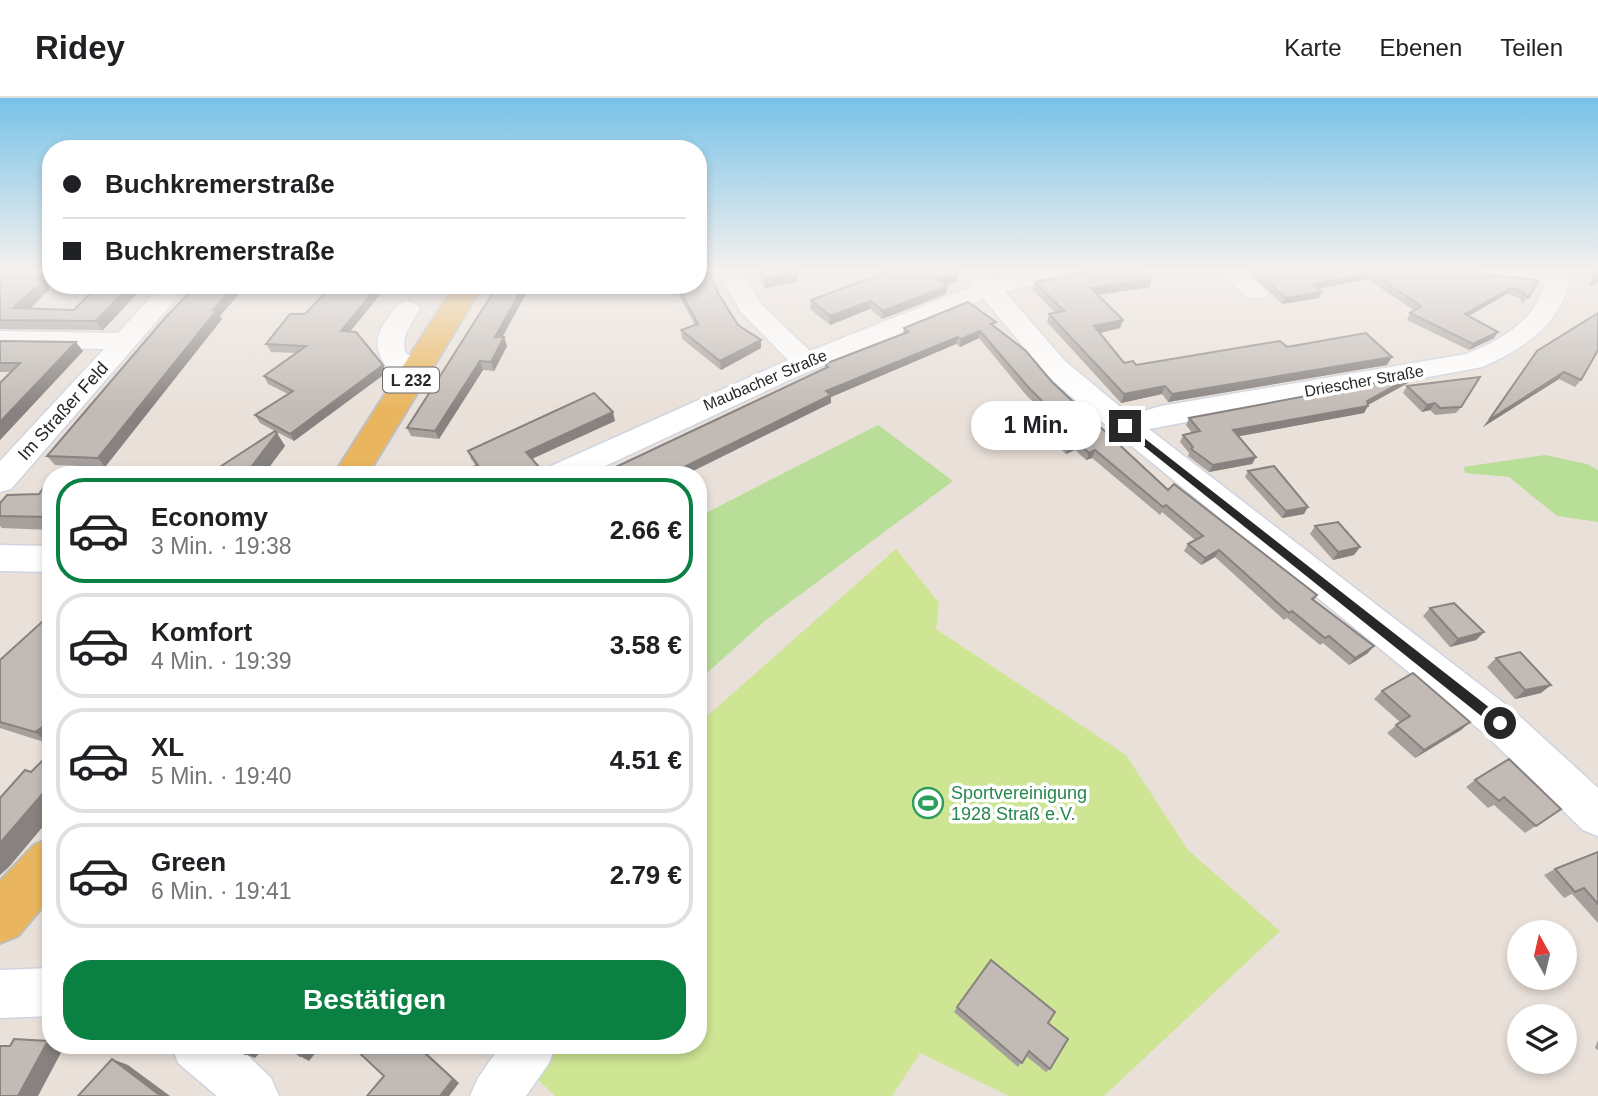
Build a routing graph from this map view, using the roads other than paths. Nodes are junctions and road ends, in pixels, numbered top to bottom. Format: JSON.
{"nodes":[{"id":1,"x":146,"y":318,"type":"edge"},
{"id":2,"x":402,"y":318,"type":"edge"},
{"id":3,"x":449,"y":318,"type":"edge"},
{"id":4,"x":761,"y":318,"type":"edge"},
{"id":5,"x":901,"y":318,"type":"edge"},
{"id":6,"x":1013,"y":318,"type":"edge"},
{"id":7,"x":1537,"y":318,"type":"edge"},
{"id":8,"x":0,"y":339,"type":"edge"},
{"id":9,"x":125,"y":341,"type":"junction"},
{"id":10,"x":806,"y":362,"type":"junction"},
{"id":11,"x":421,"y":364,"type":"junction"},
{"id":12,"x":1125,"y":426,"type":"junction"},
{"id":13,"x":356,"y":466,"type":"edge"},
{"id":14,"x":578,"y":466,"type":"edge"},
{"id":15,"x":0,"y":481,"type":"edge"},
{"id":16,"x":0,"y":558,"type":"edge"},
{"id":17,"x":42,"y":559,"type":"edge"},
{"id":18,"x":1598,"y":816,"type":"edge"},
{"id":19,"x":42,"y":871,"type":"edge"},
{"id":20,"x":0,"y":918,"type":"edge"},
{"id":21,"x":42,"y":992,"type":"edge"},
{"id":22,"x":0,"y":994,"type":"edge"},
{"id":23,"x":209,"y":1054,"type":"edge"},
{"id":24,"x":525,"y":1054,"type":"edge"},
{"id":25,"x":253,"y":1096,"type":"edge"},
{"id":26,"x":496,"y":1096,"type":"edge"}],
"edges":[{"from":1,"to":9,"type":"street","name":"Im Straßer Feld"},
{"from":2,"to":11,"type":"street"},
{"from":3,"to":11,"type":"main road","number":"L 232"},
{"from":4,"to":10,"type":"street"},
{"from":5,"to":10,"type":"street","name":"Maubacher Straße"},
{"from":6,"to":12,"type":"street"},
{"from":7,"to":12,"type":"street","name":"Driescher Straße"},
{"from":8,"to":9,"type":"street","name":"Im Straßer Feld"},
{"from":9,"to":15,"type":"street","name":"Im Straßer Feld"},
{"from":10,"to":14,"type":"street","name":"Maubacher Straße"},
{"from":11,"to":13,"type":"main road","number":"L 232"},
{"from":12,"to":18,"type":"street"},
{"from":16,"to":17,"type":"street"},
{"from":19,"to":20,"type":"main road"},
{"from":21,"to":22,"type":"street"},
{"from":23,"to":25,"type":"street"},
{"from":24,"to":26,"type":"street"}]}
